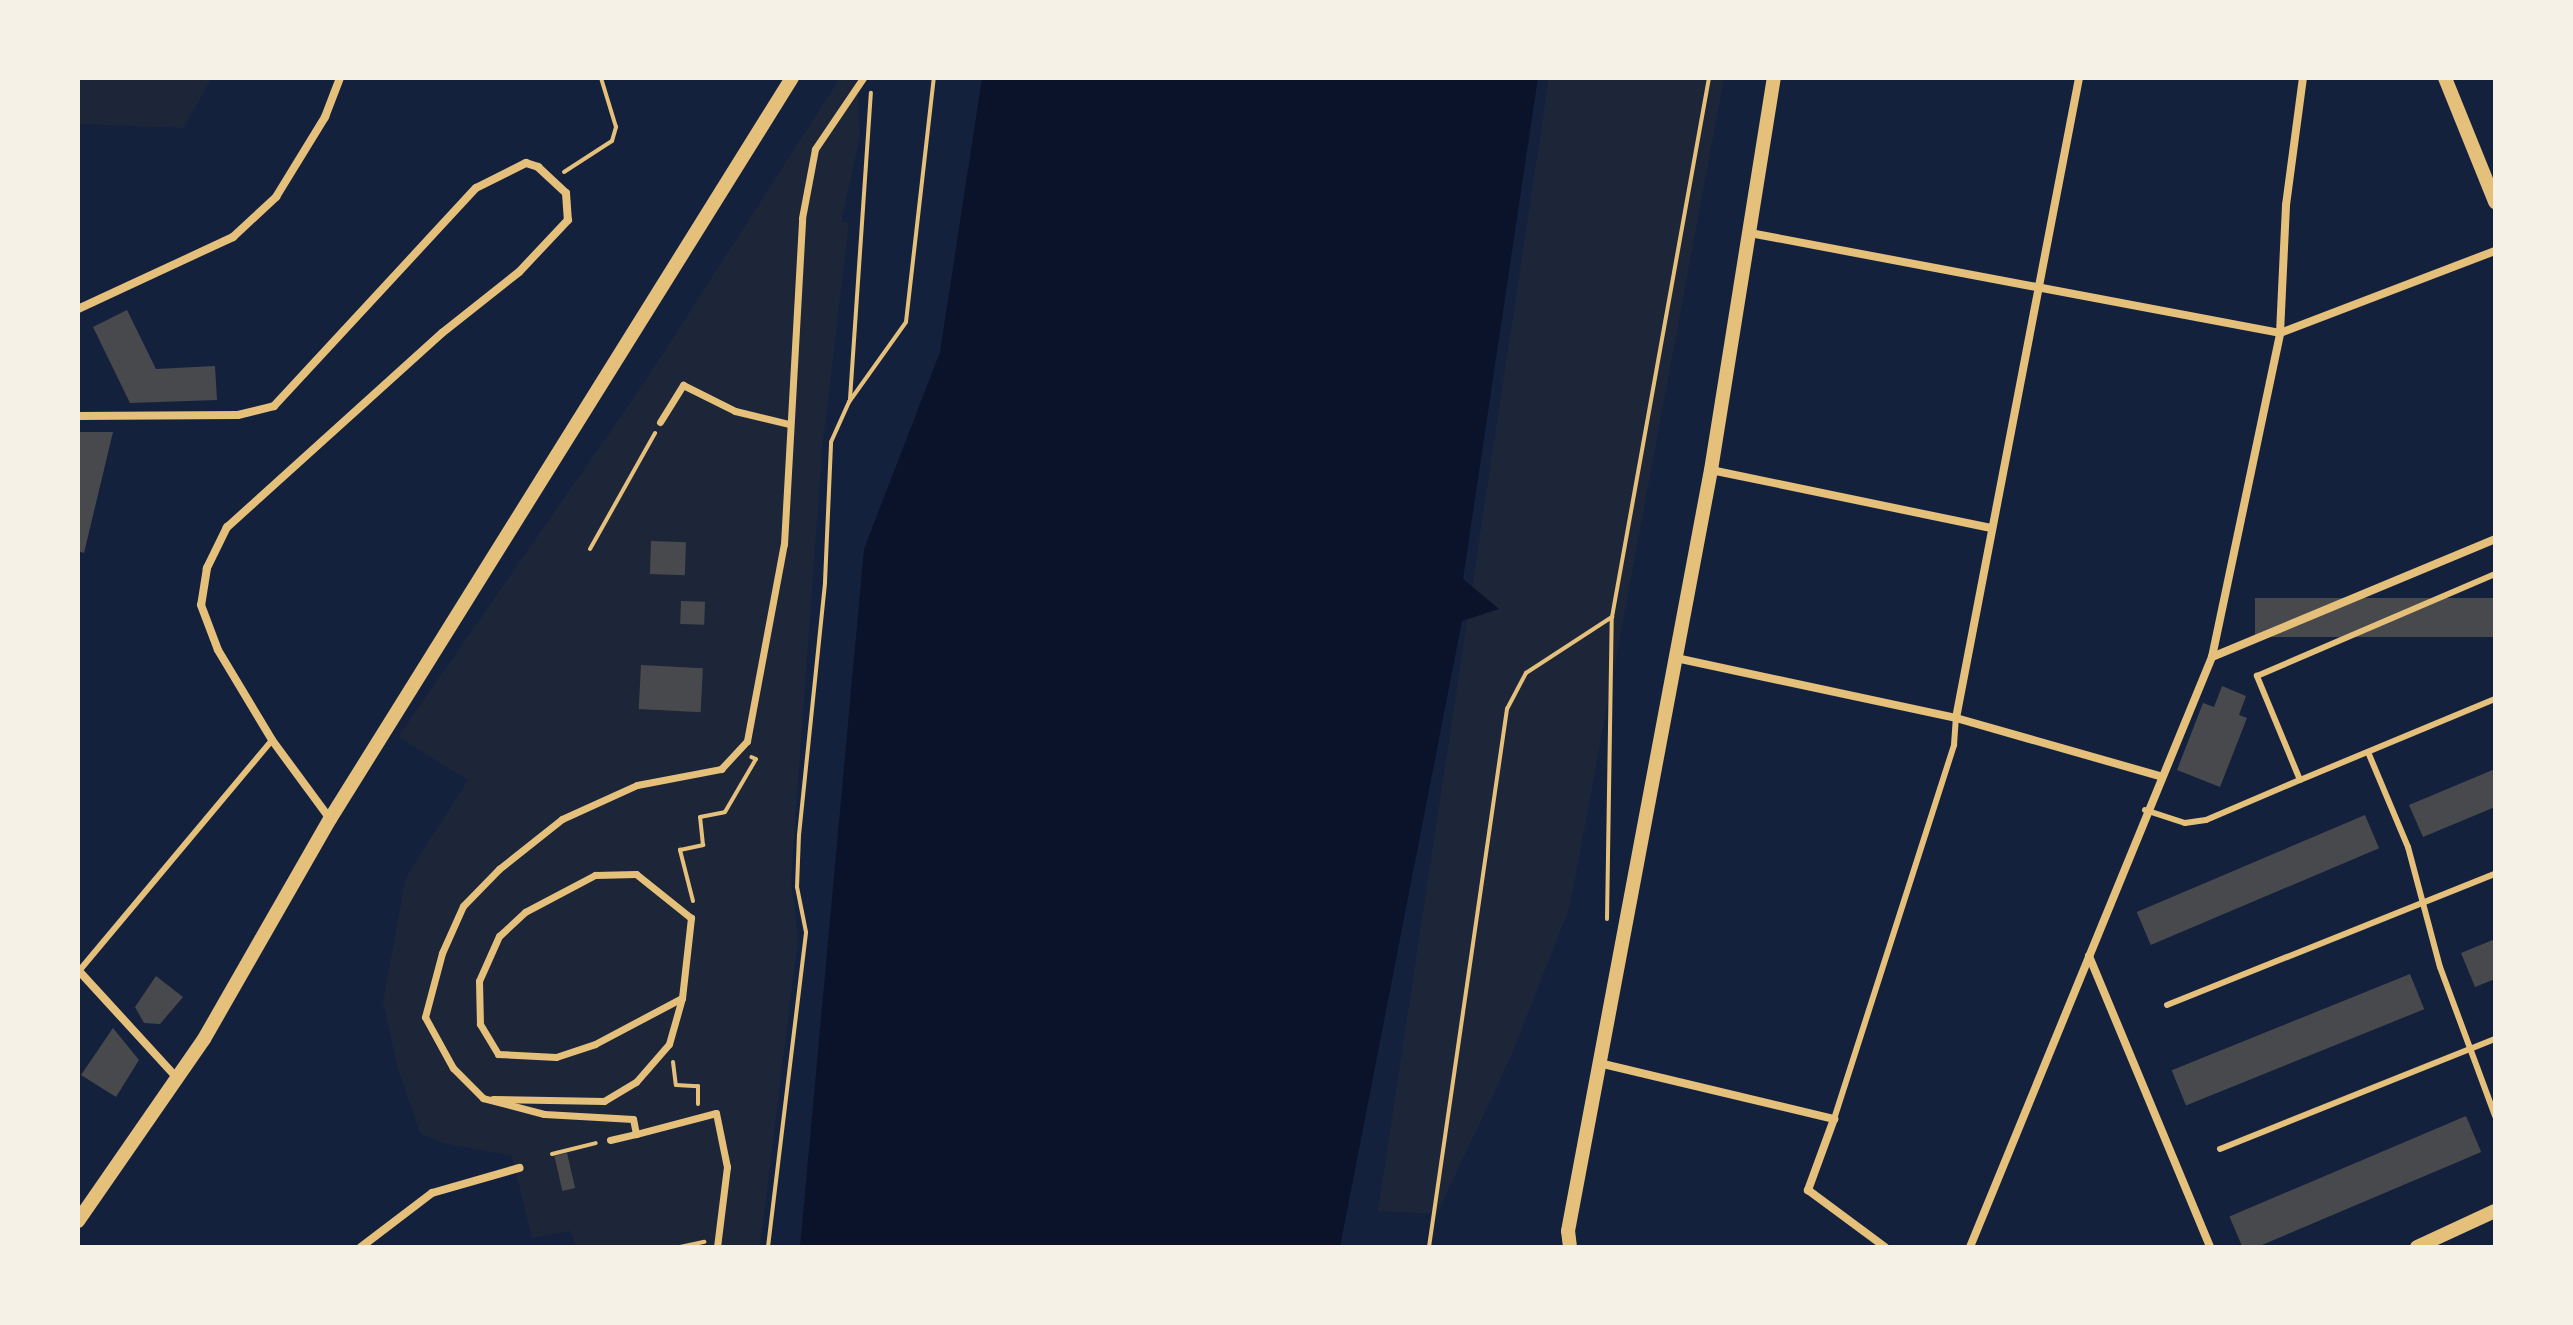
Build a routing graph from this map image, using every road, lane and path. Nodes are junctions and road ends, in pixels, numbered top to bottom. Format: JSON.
{"nodes":[{"id":1,"x":340,"y":78,"type":"edge"},
{"id":2,"x":601,"y":78,"type":"edge"},
{"id":3,"x":792,"y":78,"type":"edge"},
{"id":4,"x":863,"y":78,"type":"edge"},
{"id":5,"x":872,"y":78,"type":"edge"},
{"id":6,"x":934,"y":78,"type":"edge"},
{"id":7,"x":1709,"y":78,"type":"edge"},
{"id":8,"x":1774,"y":78,"type":"edge"},
{"id":9,"x":2079,"y":78,"type":"edge"},
{"id":10,"x":2303,"y":78,"type":"edge"},
{"id":11,"x":2445,"y":78,"type":"edge"},
{"id":12,"x":552,"y":180,"type":"junction"},
{"id":13,"x":2495,"y":202,"type":"edge"},
{"id":14,"x":1750,"y":233,"type":"junction"},
{"id":15,"x":2495,"y":251,"type":"edge"},
{"id":16,"x":2038,"y":291,"type":"junction"},
{"id":17,"x":78,"y":309,"type":"edge"},
{"id":18,"x":2280,"y":333,"type":"junction"},
{"id":19,"x":849,"y":402,"type":"junction"},
{"id":20,"x":78,"y":416,"type":"edge"},
{"id":21,"x":660,"y":422,"type":"joint"},
{"id":22,"x":789,"y":424,"type":"junction"},
{"id":23,"x":1711,"y":470,"type":"junction"},
{"id":24,"x":1991,"y":528,"type":"junction"},
{"id":25,"x":2495,"y":539,"type":"edge"},
{"id":26,"x":590,"y":549,"type":"dead end"},
{"id":27,"x":2495,"y":574,"type":"edge"},
{"id":28,"x":1612,"y":617,"type":"junction"},
{"id":29,"x":2212,"y":657,"type":"junction"},
{"id":30,"x":1676,"y":658,"type":"junction"},
{"id":31,"x":2495,"y":699,"type":"edge"},
{"id":32,"x":1956,"y":718,"type":"junction"},
{"id":33,"x":272,"y":740,"type":"junction"},
{"id":34,"x":737,"y":751,"type":"junction"},
{"id":35,"x":2368,"y":752,"type":"junction"},
{"id":36,"x":2160,"y":776,"type":"junction"},
{"id":37,"x":2300,"y":780,"type":"junction"},
{"id":38,"x":2145,"y":810,"type":"junction"},
{"id":39,"x":330,"y":819,"type":"junction"},
{"id":40,"x":2495,"y":874,"type":"edge"},
{"id":41,"x":2423,"y":904,"type":"junction"},
{"id":42,"x":696,"y":912,"type":"dead end"},
{"id":43,"x":1607,"y":935,"type":"dead end"},
{"id":44,"x":2089,"y":956,"type":"junction"},
{"id":45,"x":79,"y":971,"type":"edge"},
{"id":46,"x":682,"y":998,"type":"junction"},
{"id":47,"x":2167,"y":1005,"type":"dead end"},
{"id":48,"x":2495,"y":1039,"type":"edge"},
{"id":49,"x":671,"y":1049,"type":"dead end"},
{"id":50,"x":2469,"y":1050,"type":"junction"},
{"id":51,"x":1599,"y":1063,"type":"junction"},
{"id":52,"x":178,"y":1079,"type":"junction"},
{"id":53,"x":483,"y":1098,"type":"junction"},
{"id":54,"x":708,"y":1110,"type":"dead end"},
{"id":55,"x":2495,"y":1116,"type":"edge"},
{"id":56,"x":1834,"y":1119,"type":"junction"},
{"id":57,"x":636,"y":1134,"type":"junction"},
{"id":58,"x":610,"y":1140,"type":"joint"},
{"id":59,"x":2220,"y":1149,"type":"dead end"},
{"id":60,"x":552,"y":1154,"type":"dead end"},
{"id":61,"x":519,"y":1168,"type":"dead end"},
{"id":62,"x":2495,"y":1211,"type":"edge"},
{"id":63,"x":78,"y":1221,"type":"edge"},
{"id":64,"x":718,"y":1243,"type":"edge"},
{"id":65,"x":2420,"y":1246,"type":"edge"},
{"id":66,"x":361,"y":1247,"type":"edge"},
{"id":67,"x":680,"y":1247,"type":"edge"},
{"id":68,"x":768,"y":1247,"type":"edge"},
{"id":69,"x":1429,"y":1247,"type":"edge"},
{"id":70,"x":1570,"y":1247,"type":"edge"},
{"id":71,"x":1885,"y":1247,"type":"edge"},
{"id":72,"x":1970,"y":1247,"type":"edge"},
{"id":73,"x":2210,"y":1247,"type":"edge"}],
"edges":[{"from":1,"to":17,"type":"street"},
{"from":2,"to":12,"type":"path"},
{"from":3,"to":39,"type":"street"},
{"from":4,"to":22,"type":"street"},
{"from":5,"to":19,"type":"path"},
{"from":6,"to":19,"type":"path"},
{"from":7,"to":28,"type":"path"},
{"from":8,"to":14,"type":"street"},
{"from":9,"to":16,"type":"street"},
{"from":10,"to":18,"type":"street"},
{"from":11,"to":13,"type":"street"},
{"from":12,"to":20,"type":"street"},
{"from":12,"to":33,"type":"street"},
{"from":14,"to":16,"type":"street"},
{"from":14,"to":23,"type":"street"},
{"from":15,"to":18,"type":"street"},
{"from":16,"to":18,"type":"street"},
{"from":16,"to":24,"type":"street"},
{"from":18,"to":29,"type":"street"},
{"from":19,"to":68,"type":"path"},
{"from":21,"to":22,"type":"street"},
{"from":21,"to":26,"type":"path"},
{"from":22,"to":34,"type":"street"},
{"from":23,"to":24,"type":"street"},
{"from":23,"to":30,"type":"street"},
{"from":24,"to":32,"type":"street"},
{"from":25,"to":29,"type":"street"},
{"from":27,"to":37,"type":"lane"},
{"from":28,"to":43,"type":"path"},
{"from":28,"to":69,"type":"path"},
{"from":29,"to":36,"type":"street"},
{"from":30,"to":32,"type":"street"},
{"from":30,"to":51,"type":"street"},
{"from":31,"to":35,"type":"lane"},
{"from":32,"to":36,"type":"street"},
{"from":32,"to":56,"type":"lane"},
{"from":33,"to":39,"type":"street"},
{"from":33,"to":45,"type":"lane"},
{"from":34,"to":42,"type":"path"},
{"from":34,"to":53,"type":"street"},
{"from":35,"to":37,"type":"lane"},
{"from":35,"to":41,"type":"lane"},
{"from":36,"to":38,"type":"street"},
{"from":37,"to":38,"type":"lane"},
{"from":38,"to":44,"type":"street"},
{"from":39,"to":52,"type":"street"},
{"from":40,"to":41,"type":"lane"},
{"from":41,"to":47,"type":"lane"},
{"from":41,"to":50,"type":"lane"},
{"from":44,"to":72,"type":"street"},
{"from":44,"to":73,"type":"street"},
{"from":45,"to":52,"type":"street"},
{"from":46,"to":46,"type":"street"},
{"from":46,"to":53,"type":"street"},
{"from":48,"to":50,"type":"lane"},
{"from":49,"to":54,"type":"path"},
{"from":50,"to":55,"type":"lane"},
{"from":50,"to":59,"type":"lane"},
{"from":51,"to":56,"type":"street"},
{"from":51,"to":70,"type":"street"},
{"from":52,"to":63,"type":"street"},
{"from":53,"to":57,"type":"street"},
{"from":56,"to":71,"type":"street"},
{"from":57,"to":58,"type":"street"},
{"from":57,"to":64,"type":"street"},
{"from":58,"to":60,"type":"path"},
{"from":61,"to":66,"type":"street"},
{"from":62,"to":65,"type":"street"},
{"from":64,"to":67,"type":"path"}]}
